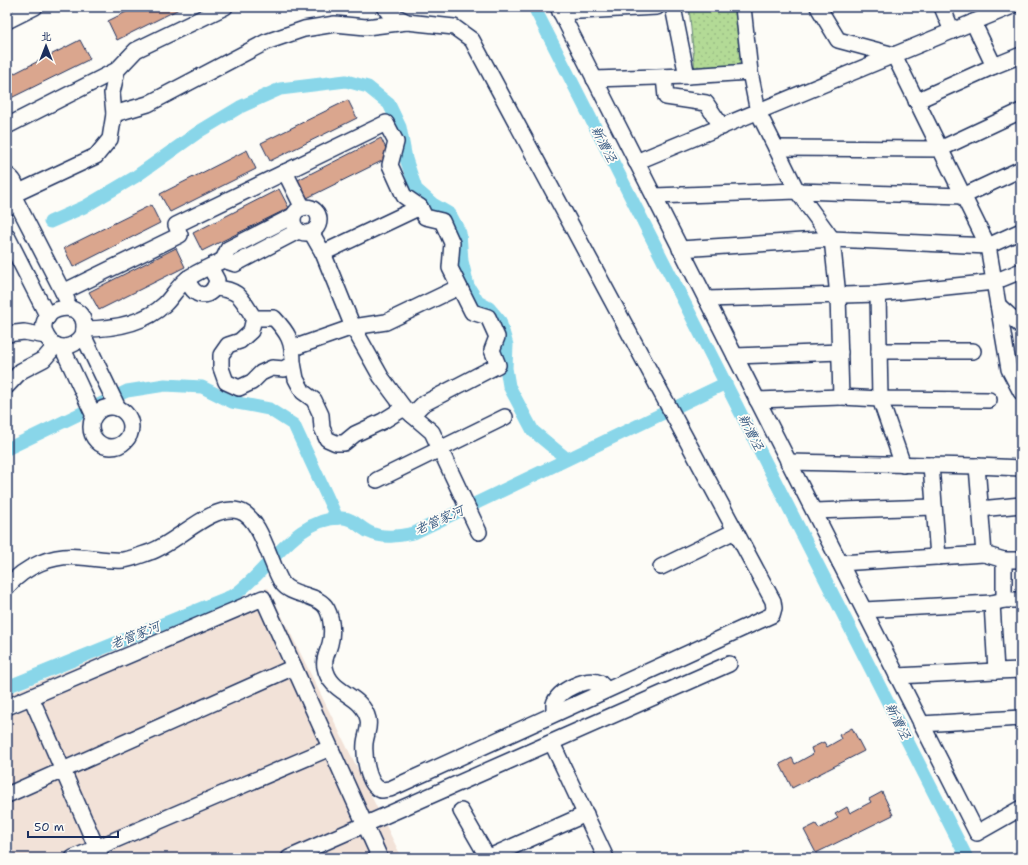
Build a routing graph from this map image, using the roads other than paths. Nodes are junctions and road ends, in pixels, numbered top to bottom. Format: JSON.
{"nodes":[{"id":1,"x":35,"y":7,"type":"edge"},
{"id":2,"x":225,"y":7,"type":"edge"},
{"id":3,"x":384,"y":7,"type":"edge"},
{"id":4,"x":657,"y":7,"type":"edge"},
{"id":5,"x":673,"y":7,"type":"edge"},
{"id":6,"x":743,"y":7,"type":"edge"},
{"id":7,"x":818,"y":7,"type":"edge"},
{"id":8,"x":942,"y":7,"type":"edge"},
{"id":9,"x":1010,"y":7,"type":"edge"},
{"id":10,"x":559,"y":10,"type":"edge"},
{"id":11,"x":7,"y":21,"type":"edge"},
{"id":12,"x":408,"y":22,"type":"junction"},
{"id":13,"x":973,"y":22,"type":"junction"},
{"id":14,"x":952,"y":31,"type":"junction"},
{"id":15,"x":894,"y":55,"type":"junction"},
{"id":16,"x":1020,"y":57,"type":"edge"},
{"id":17,"x":994,"y":66,"type":"junction"},
{"id":18,"x":117,"y":70,"type":"junction"},
{"id":19,"x":750,"y":72,"type":"junction"},
{"id":20,"x":687,"y":76,"type":"junction"},
{"id":21,"x":664,"y":77,"type":"junction"},
{"id":22,"x":594,"y":79,"type":"junction"},
{"id":23,"x":916,"y":101,"type":"junction"},
{"id":24,"x":1021,"y":111,"type":"edge"},
{"id":25,"x":758,"y":112,"type":"junction"},
{"id":26,"x":114,"y":114,"type":"junction"},
{"id":27,"x":7,"y":126,"type":"edge"},
{"id":28,"x":722,"y":126,"type":"junction"},
{"id":29,"x":776,"y":148,"type":"junction"},
{"id":30,"x":940,"y":149,"type":"junction"},
{"id":31,"x":636,"y":162,"type":"junction"},
{"id":32,"x":1021,"y":169,"type":"edge"},
{"id":33,"x":285,"y":172,"type":"junction"},
{"id":34,"x":7,"y":175,"type":"edge"},
{"id":35,"x":797,"y":191,"type":"junction"},
{"id":36,"x":654,"y":196,"type":"junction"},
{"id":37,"x":963,"y":196,"type":"junction"},
{"id":38,"x":13,"y":200,"type":"edge"},
{"id":39,"x":420,"y":207,"type":"junction"},
{"id":40,"x":298,"y":212,"type":"junction"},
{"id":41,"x":270,"y":228,"type":"junction"},
{"id":42,"x":1021,"y":230,"type":"edge"},
{"id":43,"x":305,"y":232,"type":"junction"},
{"id":44,"x":7,"y":236,"type":"edge"},
{"id":45,"x":832,"y":239,"type":"junction"},
{"id":46,"x":278,"y":242,"type":"junction"},
{"id":47,"x":988,"y":246,"type":"junction"},
{"id":48,"x":680,"y":249,"type":"junction"},
{"id":49,"x":323,"y":253,"type":"junction"},
{"id":50,"x":216,"y":264,"type":"junction"},
{"id":51,"x":1021,"y":271,"type":"edge"},
{"id":52,"x":188,"y":278,"type":"junction"},
{"id":53,"x":994,"y":282,"type":"junction"},
{"id":54,"x":459,"y":287,"type":"junction"},
{"id":55,"x":216,"y":288,"type":"junction"},
{"id":56,"x":63,"y":292,"type":"junction"},
{"id":57,"x":878,"y":294,"type":"junction"},
{"id":58,"x":838,"y":296,"type":"junction"},
{"id":59,"x":706,"y":299,"type":"junction"},
{"id":60,"x":998,"y":305,"type":"junction"},
{"id":61,"x":71,"y":309,"type":"junction"},
{"id":62,"x":48,"y":317,"type":"junction"},
{"id":63,"x":254,"y":318,"type":"junction"},
{"id":64,"x":354,"y":326,"type":"junction"},
{"id":65,"x":1021,"y":326,"type":"edge"},
{"id":66,"x":84,"y":332,"type":"junction"},
{"id":67,"x":7,"y":334,"type":"edge"},
{"id":68,"x":54,"y":343,"type":"junction"},
{"id":69,"x":879,"y":351,"type":"junction"},
{"id":70,"x":973,"y":351,"type":"dead end"},
{"id":71,"x":840,"y":352,"type":"junction"},
{"id":72,"x":293,"y":356,"type":"junction"},
{"id":73,"x":735,"y":356,"type":"junction"},
{"id":74,"x":7,"y":386,"type":"edge"},
{"id":75,"x":1021,"y":392,"type":"edge"},
{"id":76,"x":841,"y":397,"type":"junction"},
{"id":77,"x":880,"y":399,"type":"junction"},
{"id":78,"x":757,"y":400,"type":"junction"},
{"id":79,"x":988,"y":400,"type":"dead end"},
{"id":80,"x":118,"y":408,"type":"junction"},
{"id":81,"x":408,"y":411,"type":"junction"},
{"id":82,"x":94,"y":416,"type":"junction"},
{"id":83,"x":504,"y":417,"type":"dead end"},
{"id":84,"x":440,"y":449,"type":"junction"},
{"id":85,"x":788,"y":462,"type":"junction"},
{"id":86,"x":903,"y":465,"type":"junction"},
{"id":87,"x":931,"y":465,"type":"junction"},
{"id":88,"x":977,"y":466,"type":"junction"},
{"id":89,"x":1021,"y":468,"type":"edge"},
{"id":90,"x":377,"y":480,"type":"dead end"},
{"id":91,"x":1021,"y":505,"type":"edge"},
{"id":92,"x":934,"y":507,"type":"junction"},
{"id":93,"x":980,"y":509,"type":"junction"},
{"id":94,"x":814,"y":512,"type":"junction"},
{"id":95,"x":476,"y":525,"type":"dead end"},
{"id":96,"x":735,"y":530,"type":"junction"},
{"id":97,"x":984,"y":554,"type":"junction"},
{"id":98,"x":938,"y":557,"type":"junction"},
{"id":99,"x":1004,"y":560,"type":"junction"},
{"id":100,"x":1021,"y":560,"type":"edge"},
{"id":101,"x":840,"y":563,"type":"junction"},
{"id":102,"x":661,"y":567,"type":"dead end"},
{"id":103,"x":7,"y":587,"type":"edge"},
{"id":104,"x":1021,"y":600,"type":"edge"},
{"id":105,"x":998,"y":602,"type":"junction"},
{"id":106,"x":864,"y":610,"type":"junction"},
{"id":107,"x":729,"y":664,"type":"dead end"},
{"id":108,"x":294,"y":667,"type":"junction"},
{"id":109,"x":1021,"y":670,"type":"edge"},
{"id":110,"x":996,"y":671,"type":"junction"},
{"id":111,"x":897,"y":676,"type":"junction"},
{"id":112,"x":607,"y":690,"type":"junction"},
{"id":113,"x":31,"y":697,"type":"junction"},
{"id":114,"x":579,"y":702,"type":"junction"},
{"id":115,"x":7,"y":707,"type":"edge"},
{"id":116,"x":554,"y":713,"type":"junction"},
{"id":117,"x":1021,"y":718,"type":"edge"},
{"id":118,"x":921,"y":724,"type":"junction"},
{"id":119,"x":590,"y":726,"type":"junction"},
{"id":120,"x":552,"y":743,"type":"junction"},
{"id":121,"x":330,"y":748,"type":"junction"},
{"id":122,"x":63,"y":770,"type":"junction"},
{"id":123,"x":7,"y":795,"type":"edge"},
{"id":124,"x":1021,"y":808,"type":"edge"},
{"id":125,"x":461,"y":811,"type":"dead end"},
{"id":126,"x":586,"y":814,"type":"junction"},
{"id":127,"x":364,"y":824,"type":"junction"},
{"id":128,"x":99,"y":853,"type":"edge"},
{"id":129,"x":73,"y":858,"type":"edge"},
{"id":130,"x":289,"y":858,"type":"edge"},
{"id":131,"x":380,"y":858,"type":"edge"},
{"id":132,"x":488,"y":858,"type":"edge"},
{"id":133,"x":606,"y":858,"type":"edge"}],
"edges":[{"from":1,"to":11,"type":"street"},
{"from":2,"to":18,"type":"street"},
{"from":3,"to":12,"type":"street"},
{"from":4,"to":10,"type":"street"},
{"from":5,"to":20,"type":"street"},
{"from":6,"to":19,"type":"street"},
{"from":7,"to":15,"type":"street"},
{"from":8,"to":14,"type":"street"},
{"from":9,"to":13,"type":"street"},
{"from":10,"to":22,"type":"street"},
{"from":12,"to":26,"type":"street"},
{"from":12,"to":96,"type":"street"},
{"from":13,"to":14,"type":"street"},
{"from":13,"to":17,"type":"street"},
{"from":14,"to":15,"type":"street"},
{"from":15,"to":23,"type":"street"},
{"from":15,"to":25,"type":"street"},
{"from":16,"to":17,"type":"street"},
{"from":17,"to":23,"type":"street"},
{"from":18,"to":26,"type":"street"},
{"from":18,"to":27,"type":"street"},
{"from":19,"to":20,"type":"street"},
{"from":19,"to":25,"type":"street"},
{"from":20,"to":21,"type":"street"},
{"from":21,"to":22,"type":"street"},
{"from":21,"to":28,"type":"street"},
{"from":22,"to":31,"type":"street"},
{"from":23,"to":30,"type":"street"},
{"from":24,"to":30,"type":"street"},
{"from":25,"to":28,"type":"street"},
{"from":25,"to":29,"type":"street"},
{"from":26,"to":38,"type":"street"},
{"from":28,"to":31,"type":"street"},
{"from":29,"to":30,"type":"street"},
{"from":29,"to":35,"type":"street"},
{"from":30,"to":37,"type":"street"},
{"from":31,"to":36,"type":"street"},
{"from":32,"to":37,"type":"street"},
{"from":33,"to":39,"type":"street"},
{"from":33,"to":40,"type":"street"},
{"from":33,"to":56,"type":"street"},
{"from":34,"to":38,"type":"street"},
{"from":35,"to":36,"type":"street"},
{"from":35,"to":37,"type":"street"},
{"from":35,"to":45,"type":"street"},
{"from":36,"to":48,"type":"street"},
{"from":37,"to":47,"type":"street"},
{"from":38,"to":56,"type":"street"},
{"from":39,"to":49,"type":"street"},
{"from":39,"to":54,"type":"street"},
{"from":40,"to":41,"type":"street"},
{"from":40,"to":43,"type":"street"},
{"from":40,"to":43,"type":"street"},
{"from":41,"to":46,"type":"street"},
{"from":41,"to":50,"type":"street"},
{"from":42,"to":47,"type":"street"},
{"from":43,"to":46,"type":"street"},
{"from":43,"to":49,"type":"street"},
{"from":44,"to":62,"type":"street"},
{"from":45,"to":47,"type":"street"},
{"from":45,"to":48,"type":"street"},
{"from":45,"to":58,"type":"street"},
{"from":46,"to":50,"type":"street"},
{"from":47,"to":53,"type":"street"},
{"from":48,"to":59,"type":"street"},
{"from":49,"to":64,"type":"street"},
{"from":50,"to":52,"type":"street"},
{"from":50,"to":55,"type":"street"},
{"from":51,"to":53,"type":"street"},
{"from":52,"to":55,"type":"street"},
{"from":52,"to":66,"type":"street"},
{"from":53,"to":57,"type":"street"},
{"from":53,"to":60,"type":"street"},
{"from":54,"to":64,"type":"street"},
{"from":54,"to":81,"type":"street"},
{"from":55,"to":63,"type":"street"},
{"from":56,"to":61,"type":"street"},
{"from":57,"to":58,"type":"street"},
{"from":57,"to":69,"type":"street"},
{"from":58,"to":59,"type":"street"},
{"from":58,"to":71,"type":"street"},
{"from":59,"to":73,"type":"street"},
{"from":60,"to":65,"type":"street"},
{"from":60,"to":75,"type":"street"},
{"from":61,"to":62,"type":"street"},
{"from":61,"to":66,"type":"street"},
{"from":62,"to":68,"type":"street"},
{"from":63,"to":72,"type":"street"},
{"from":63,"to":72,"type":"street"},
{"from":64,"to":72,"type":"street"},
{"from":64,"to":81,"type":"street"},
{"from":66,"to":68,"type":"street"},
{"from":66,"to":80,"type":"street"},
{"from":67,"to":68,"type":"street"},
{"from":68,"to":74,"type":"street"},
{"from":68,"to":82,"type":"street"},
{"from":69,"to":70,"type":"street"},
{"from":69,"to":77,"type":"street"},
{"from":71,"to":73,"type":"street"},
{"from":71,"to":76,"type":"street"},
{"from":72,"to":81,"type":"street"},
{"from":73,"to":78,"type":"street"},
{"from":76,"to":77,"type":"street"},
{"from":76,"to":78,"type":"street"},
{"from":77,"to":79,"type":"street"},
{"from":77,"to":86,"type":"street"},
{"from":78,"to":85,"type":"street"},
{"from":80,"to":82,"type":"street"},
{"from":80,"to":82,"type":"street"},
{"from":81,"to":84,"type":"street"},
{"from":83,"to":84,"type":"street"},
{"from":84,"to":90,"type":"street"},
{"from":84,"to":95,"type":"street"},
{"from":85,"to":86,"type":"street"},
{"from":85,"to":94,"type":"street"},
{"from":86,"to":87,"type":"street"},
{"from":87,"to":88,"type":"street"},
{"from":87,"to":92,"type":"street"},
{"from":88,"to":89,"type":"street"},
{"from":88,"to":93,"type":"street"},
{"from":91,"to":93,"type":"street"},
{"from":92,"to":94,"type":"street"},
{"from":92,"to":98,"type":"street"},
{"from":93,"to":97,"type":"street"},
{"from":94,"to":101,"type":"street"},
{"from":96,"to":102,"type":"street"},
{"from":96,"to":112,"type":"street"},
{"from":97,"to":98,"type":"street"},
{"from":97,"to":99,"type":"street"},
{"from":98,"to":101,"type":"street"},
{"from":99,"to":100,"type":"street"},
{"from":99,"to":105,"type":"street"},
{"from":101,"to":106,"type":"street"},
{"from":103,"to":116,"type":"street"},
{"from":104,"to":105,"type":"street"},
{"from":105,"to":106,"type":"street"},
{"from":105,"to":110,"type":"street"},
{"from":106,"to":111,"type":"street"},
{"from":107,"to":119,"type":"street"},
{"from":108,"to":113,"type":"street"},
{"from":108,"to":121,"type":"street"},
{"from":108,"to":122,"type":"street"},
{"from":109,"to":110,"type":"street"},
{"from":110,"to":111,"type":"street"},
{"from":111,"to":118,"type":"street"},
{"from":112,"to":114,"type":"street"},
{"from":112,"to":116,"type":"street"},
{"from":113,"to":115,"type":"street"},
{"from":113,"to":122,"type":"street"},
{"from":114,"to":116,"type":"street"},
{"from":114,"to":119,"type":"street"},
{"from":117,"to":118,"type":"street"},
{"from":118,"to":124,"type":"street"},
{"from":119,"to":120,"type":"street"},
{"from":120,"to":126,"type":"street"},
{"from":120,"to":127,"type":"street"},
{"from":121,"to":127,"type":"street"},
{"from":121,"to":128,"type":"street"},
{"from":122,"to":123,"type":"street"},
{"from":122,"to":128,"type":"street"},
{"from":125,"to":132,"type":"street"},
{"from":126,"to":132,"type":"street"},
{"from":126,"to":133,"type":"street"},
{"from":127,"to":130,"type":"street"},
{"from":127,"to":131,"type":"street"},
{"from":128,"to":129,"type":"street"}]}
